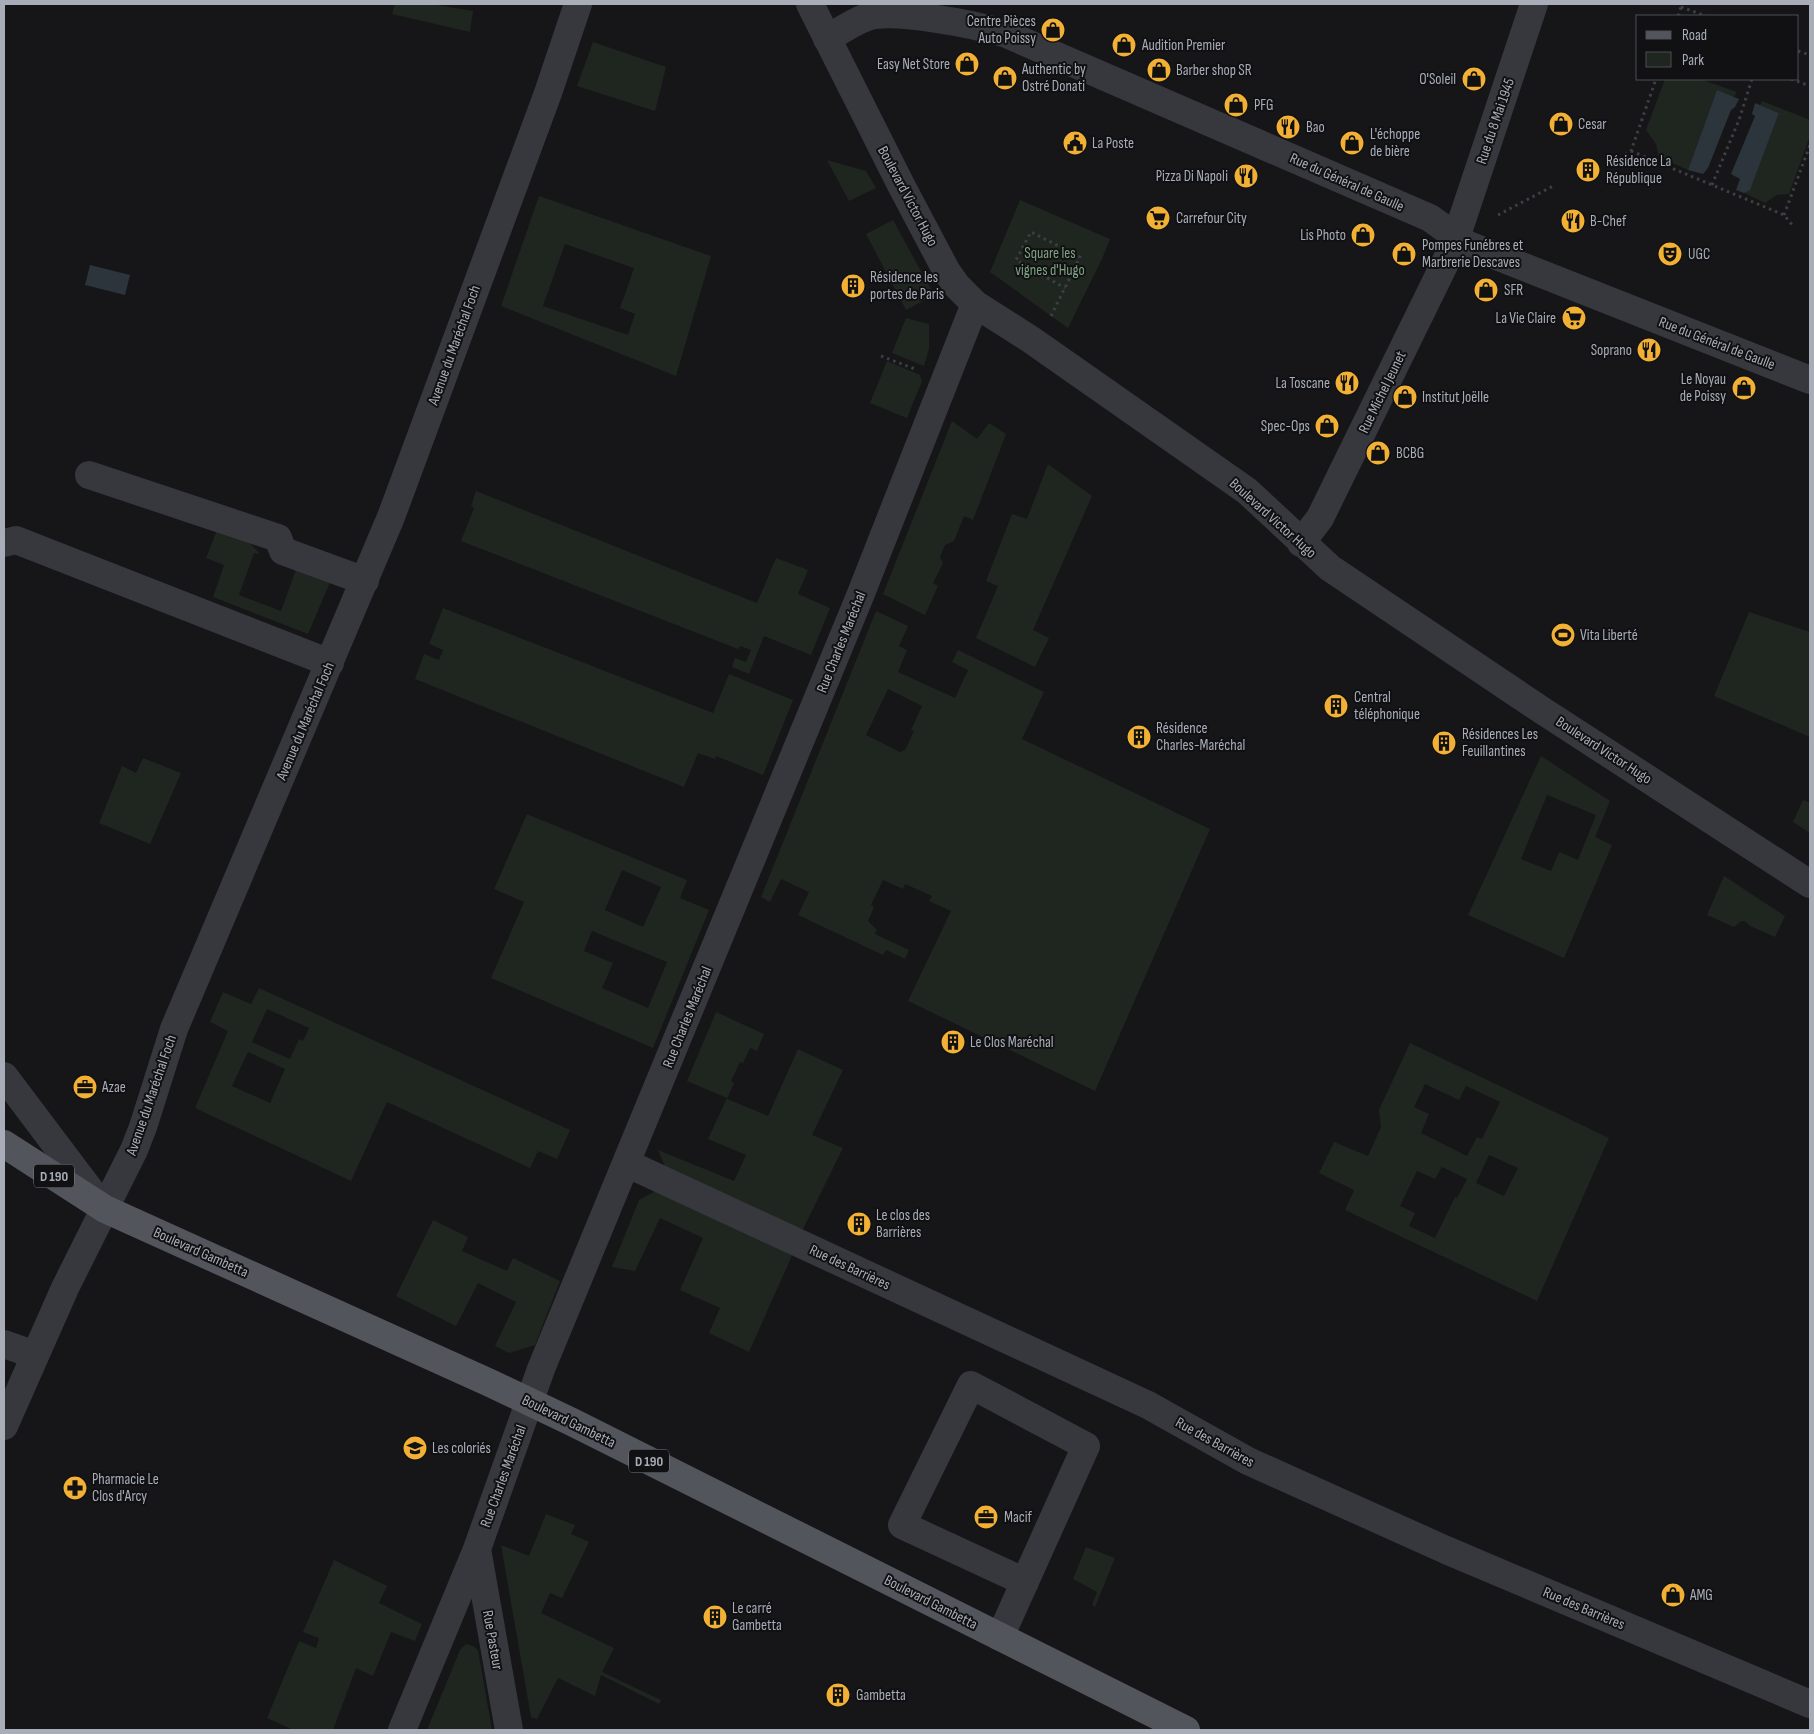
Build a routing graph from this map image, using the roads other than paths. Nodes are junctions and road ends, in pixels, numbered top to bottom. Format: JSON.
{"nodes":[{"id":1,"x":578,"y":4,"type":"edge"},
{"id":2,"x":810,"y":4,"type":"edge"},
{"id":3,"x":1534,"y":4,"type":"edge"},
{"id":4,"x":866,"y":10,"type":"edge"},
{"id":5,"x":827,"y":39,"type":"junction"},
{"id":6,"x":1456,"y":238,"type":"junction"},
{"id":7,"x":975,"y":304,"type":"junction"},
{"id":8,"x":1810,"y":380,"type":"edge"},
{"id":9,"x":89,"y":475,"type":"dead end"},
{"id":10,"x":4,"y":542,"type":"edge"},
{"id":11,"x":1301,"y":542,"type":"junction"},
{"id":12,"x":365,"y":581,"type":"junction"},
{"id":13,"x":330,"y":663,"type":"junction"},
{"id":14,"x":1810,"y":884,"type":"edge"},
{"id":15,"x":4,"y":1076,"type":"edge"},
{"id":16,"x":4,"y":1144,"type":"edge"},
{"id":17,"x":626,"y":1163,"type":"junction"},
{"id":18,"x":104,"y":1209,"type":"junction"},
{"id":19,"x":4,"y":1344,"type":"edge"},
{"id":20,"x":35,"y":1355,"type":"junction"},
{"id":21,"x":530,"y":1402,"type":"junction"},
{"id":22,"x":4,"y":1426,"type":"edge"},
{"id":23,"x":477,"y":1549,"type":"junction"},
{"id":24,"x":1025,"y":1582,"type":"junction"},
{"id":25,"x":1000,"y":1637,"type":"junction"},
{"id":26,"x":1810,"y":1704,"type":"edge"},
{"id":27,"x":402,"y":1730,"type":"edge"},
{"id":28,"x":508,"y":1730,"type":"edge"},
{"id":29,"x":1186,"y":1730,"type":"edge"}],
"edges":[{"from":1,"to":12,"type":"street","name":"Avenue du Maréchal Foch"},
{"from":2,"to":5,"type":"street","name":"Boulevard Victor Hugo"},
{"from":3,"to":6,"type":"street","name":"Rue du 8 Mai 1945"},
{"from":4,"to":5,"type":"street","name":"Rue du Général de Gaulle"},
{"from":4,"to":6,"type":"street","name":"Rue du Général de Gaulle"},
{"from":5,"to":7,"type":"street","name":"Boulevard Victor Hugo"},
{"from":6,"to":8,"type":"street","name":"Rue du Général de Gaulle"},
{"from":6,"to":11,"type":"street","name":"Rue Michel Jeunet"},
{"from":7,"to":11,"type":"street","name":"Boulevard Victor Hugo"},
{"from":7,"to":17,"type":"street","name":"Rue Charles Maréchal"},
{"from":9,"to":12,"type":"street"},
{"from":10,"to":13,"type":"street"},
{"from":11,"to":14,"type":"street","name":"Boulevard Victor Hugo"},
{"from":12,"to":13,"type":"street","name":"Avenue du Maréchal Foch"},
{"from":13,"to":18,"type":"street","name":"Avenue du Maréchal Foch"},
{"from":15,"to":18,"type":"street"},
{"from":16,"to":18,"type":"main road","number":"D 190"},
{"from":17,"to":21,"type":"street","name":"Rue Charles Maréchal"},
{"from":17,"to":26,"type":"street","name":"Rue des Barrières"},
{"from":18,"to":20,"type":"street","name":"Avenue du Maréchal Foch"},
{"from":18,"to":21,"type":"main road","name":"Boulevard Gambetta","number":"D 190"},
{"from":19,"to":20,"type":"street"},
{"from":20,"to":22,"type":"street","name":"Avenue du Maréchal Foch"},
{"from":21,"to":23,"type":"street","name":"Rue Charles Maréchal"},
{"from":21,"to":25,"type":"main road","name":"Boulevard Gambetta","number":"D 190"},
{"from":23,"to":27,"type":"street","name":"Rue Charles Maréchal"},
{"from":23,"to":28,"type":"street","name":"Rue Pasteur"},
{"from":24,"to":24,"type":"street"},
{"from":24,"to":25,"type":"street"},
{"from":25,"to":29,"type":"main road","name":"Boulevard Gambetta","number":"D 190"}]}
